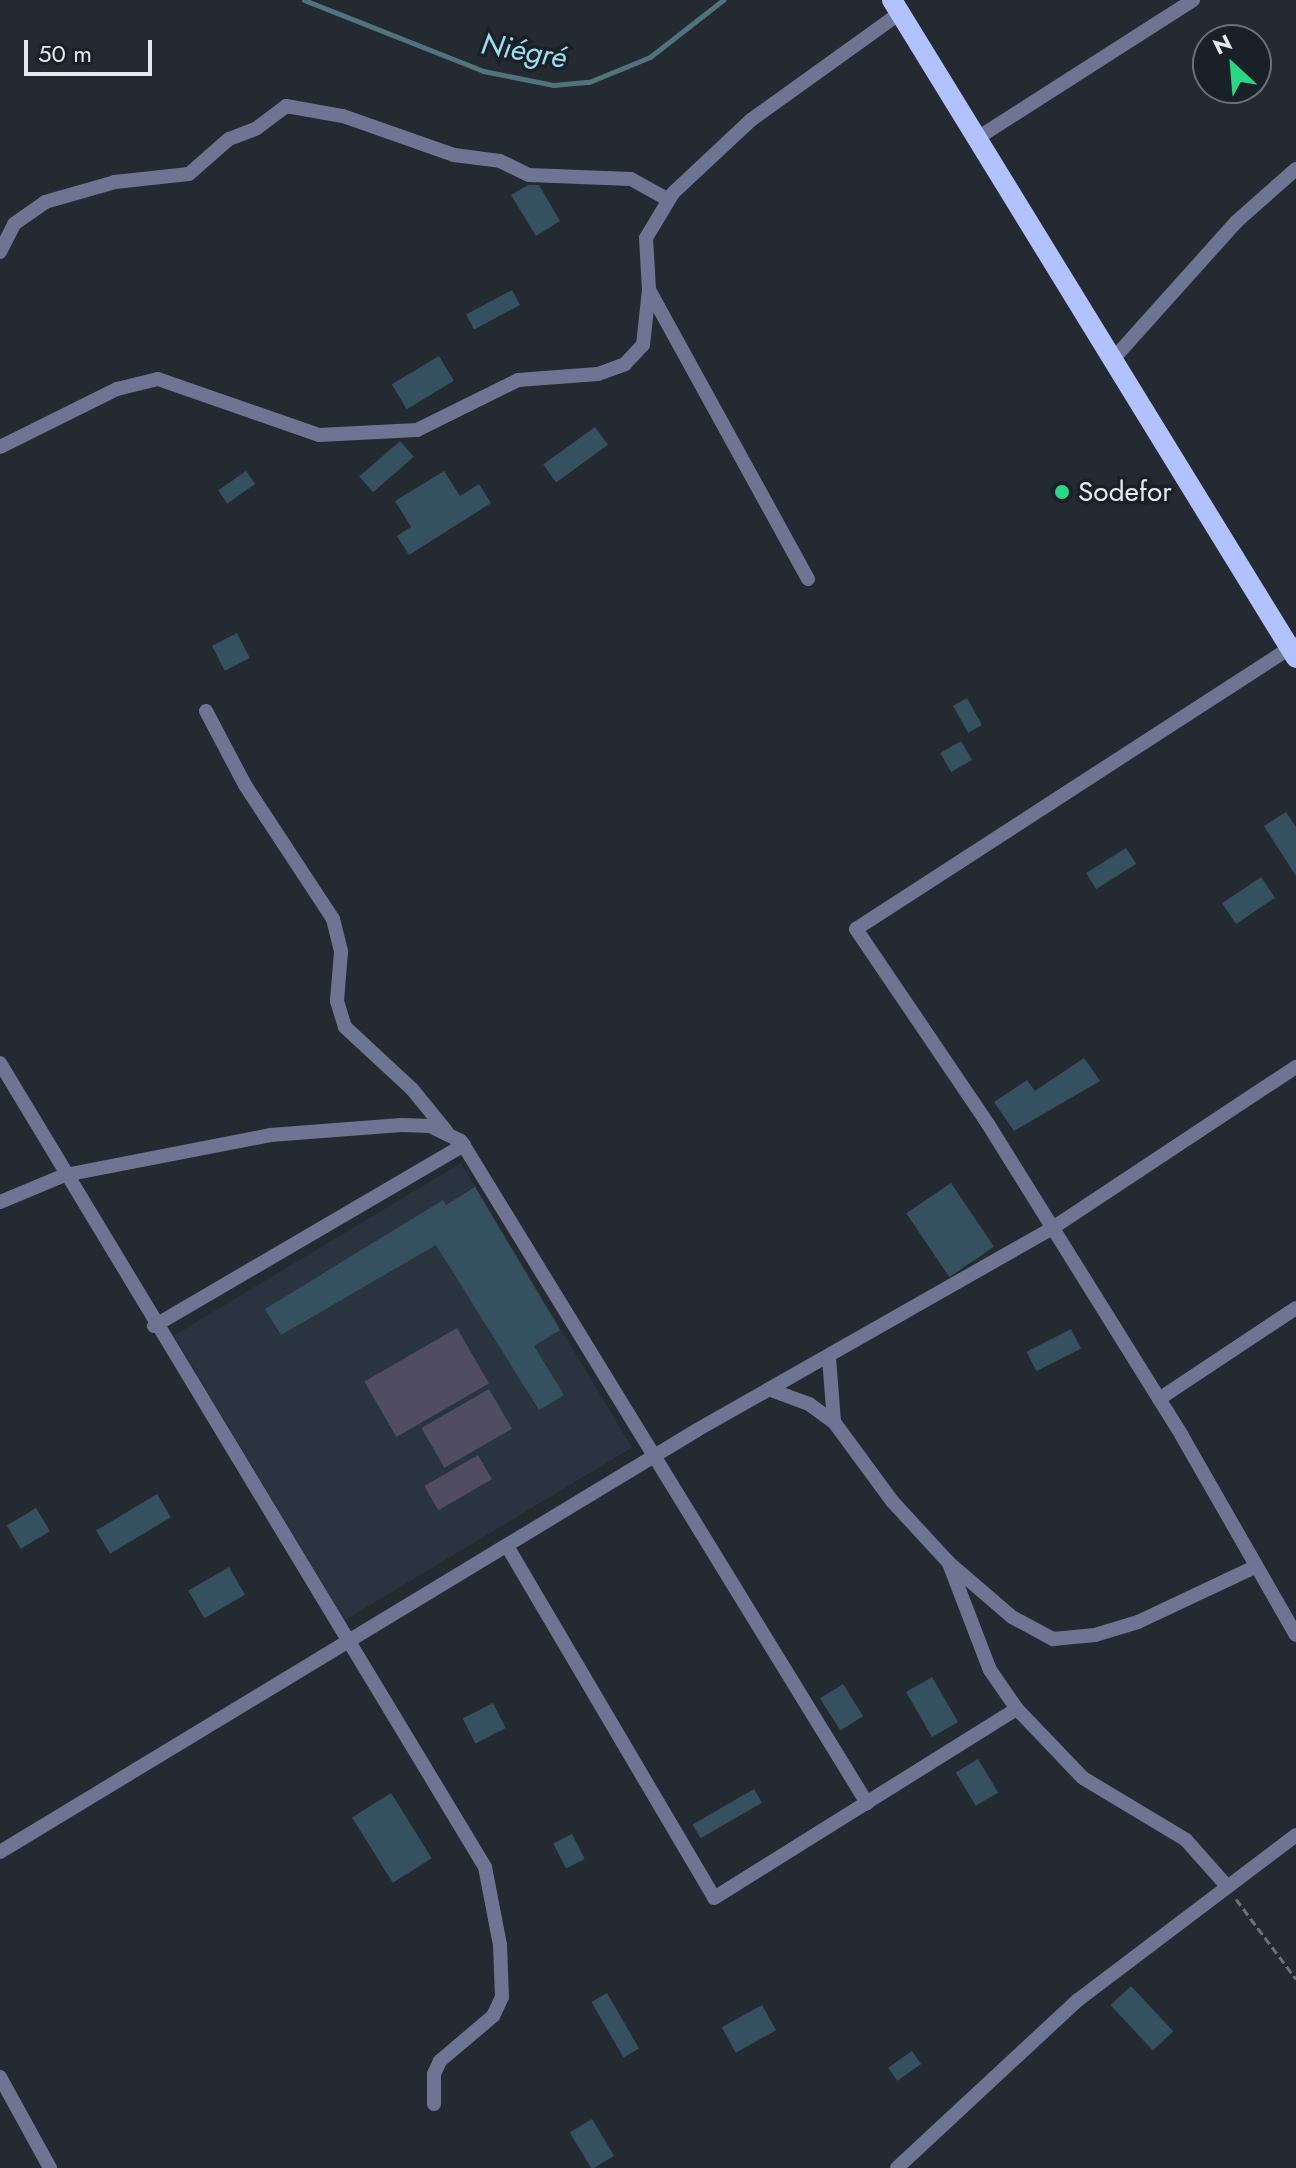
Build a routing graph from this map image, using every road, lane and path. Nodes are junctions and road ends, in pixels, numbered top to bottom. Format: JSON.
{"nodes":[{"id":1,"x":1193,"y":0,"type":"edge"},
{"id":2,"x":896,"y":6,"type":"edge"},
{"id":3,"x":979,"y":137,"type":"junction"},
{"id":4,"x":1296,"y":169,"type":"edge"},
{"id":5,"x":667,"y":199,"type":"junction"},
{"id":6,"x":0,"y":252,"type":"edge"},
{"id":7,"x":649,"y":290,"type":"junction"},
{"id":8,"x":1115,"y":357,"type":"junction"},
{"id":9,"x":1,"y":442,"type":"edge"},
{"id":10,"x":808,"y":579,"type":"dead end"},
{"id":11,"x":1294,"y":650,"type":"edge"},
{"id":12,"x":206,"y":711,"type":"dead end"},
{"id":13,"x":0,"y":1063,"type":"edge"},
{"id":14,"x":1296,"y":1067,"type":"edge"},
{"id":15,"x":448,"y":1133,"type":"junction"},
{"id":16,"x":464,"y":1145,"type":"junction"},
{"id":17,"x":65,"y":1175,"type":"junction"},
{"id":18,"x":0,"y":1202,"type":"edge"},
{"id":19,"x":1051,"y":1229,"type":"junction"},
{"id":20,"x":1296,"y":1308,"type":"edge"},
{"id":21,"x":154,"y":1326,"type":"junction"},
{"id":22,"x":829,"y":1358,"type":"junction"},
{"id":23,"x":771,"y":1390,"type":"junction"},
{"id":24,"x":1159,"y":1399,"type":"junction"},
{"id":25,"x":834,"y":1422,"type":"junction"},
{"id":26,"x":651,"y":1457,"type":"junction"},
{"id":27,"x":507,"y":1546,"type":"junction"},
{"id":28,"x":948,"y":1562,"type":"junction"},
{"id":29,"x":1253,"y":1568,"type":"junction"},
{"id":30,"x":1296,"y":1635,"type":"edge"},
{"id":31,"x":348,"y":1644,"type":"junction"},
{"id":32,"x":1017,"y":1709,"type":"junction"},
{"id":33,"x":867,"y":1803,"type":"junction"},
{"id":34,"x":1296,"y":1835,"type":"edge"},
{"id":35,"x":0,"y":1852,"type":"edge"},
{"id":36,"x":1226,"y":1885,"type":"junction"},
{"id":37,"x":1296,"y":1979,"type":"edge"},
{"id":38,"x":0,"y":2077,"type":"edge"},
{"id":39,"x":434,"y":2104,"type":"dead end"},
{"id":40,"x":50,"y":2168,"type":"edge"},
{"id":41,"x":897,"y":2168,"type":"edge"}],
"edges":[{"from":1,"to":3,"type":"street"},
{"from":2,"to":3,"type":"main road"},
{"from":2,"to":5,"type":"street"},
{"from":3,"to":8,"type":"main road"},
{"from":4,"to":8,"type":"street"},
{"from":5,"to":6,"type":"street"},
{"from":5,"to":7,"type":"street"},
{"from":7,"to":9,"type":"street"},
{"from":7,"to":10,"type":"street"},
{"from":8,"to":11,"type":"main road"},
{"from":11,"to":19,"type":"street"},
{"from":12,"to":15,"type":"street"},
{"from":13,"to":17,"type":"street"},
{"from":14,"to":19,"type":"street"},
{"from":15,"to":16,"type":"street"},
{"from":15,"to":17,"type":"street"},
{"from":16,"to":21,"type":"street"},
{"from":16,"to":26,"type":"street"},
{"from":17,"to":18,"type":"street"},
{"from":17,"to":21,"type":"street"},
{"from":19,"to":22,"type":"street"},
{"from":19,"to":24,"type":"street"},
{"from":20,"to":24,"type":"street"},
{"from":21,"to":31,"type":"street"},
{"from":22,"to":23,"type":"street"},
{"from":22,"to":25,"type":"street"},
{"from":23,"to":25,"type":"street"},
{"from":23,"to":26,"type":"street"},
{"from":24,"to":29,"type":"street"},
{"from":25,"to":28,"type":"street"},
{"from":26,"to":27,"type":"street"},
{"from":26,"to":33,"type":"street"},
{"from":27,"to":31,"type":"street"},
{"from":27,"to":33,"type":"street"},
{"from":28,"to":29,"type":"street"},
{"from":28,"to":32,"type":"street"},
{"from":29,"to":30,"type":"street"},
{"from":31,"to":35,"type":"street"},
{"from":31,"to":39,"type":"street"},
{"from":32,"to":33,"type":"street"},
{"from":32,"to":36,"type":"street"},
{"from":34,"to":36,"type":"street"},
{"from":36,"to":37,"type":"path"},
{"from":36,"to":41,"type":"street"},
{"from":38,"to":40,"type":"street"}]}
